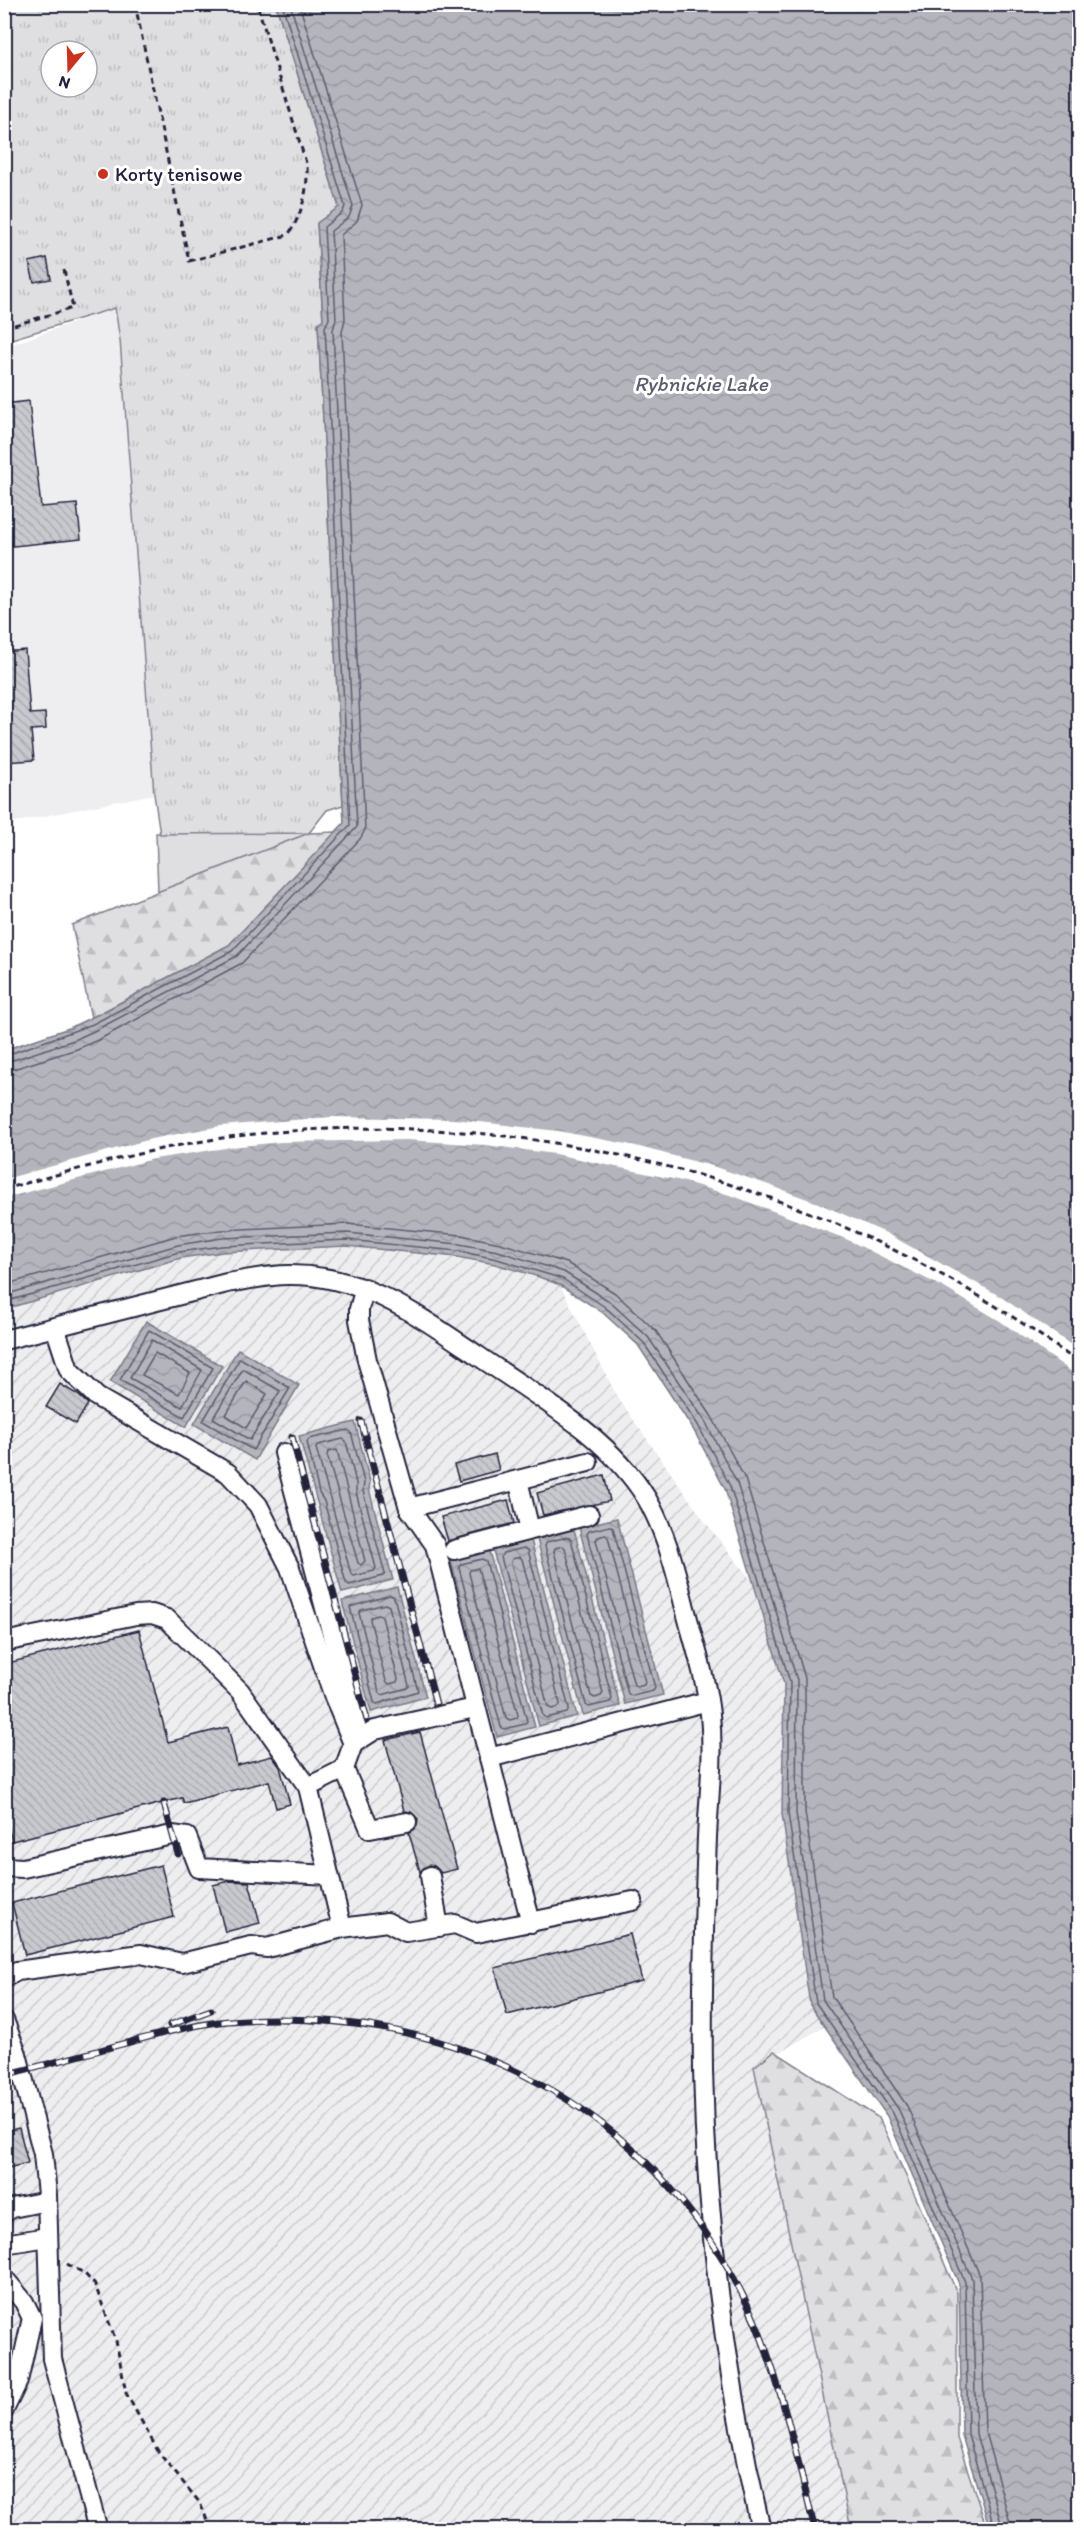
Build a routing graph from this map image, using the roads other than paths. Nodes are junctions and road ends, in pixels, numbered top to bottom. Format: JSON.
{"nodes":[{"id":1,"x":365,"y":1288,"type":"junction"},
{"id":2,"x":55,"y":1327,"type":"junction"},
{"id":3,"x":4,"y":1340,"type":"edge"},
{"id":4,"x":284,"y":1454,"type":"dead end"},
{"id":5,"x":588,"y":1462,"type":"dead end"},
{"id":6,"x":518,"y":1480,"type":"junction"},
{"id":7,"x":409,"y":1508,"type":"junction"},
{"id":8,"x":589,"y":1515,"type":"dead end"},
{"id":9,"x":530,"y":1530,"type":"junction"},
{"id":10,"x":454,"y":1550,"type":"dead end"},
{"id":11,"x":4,"y":1642,"type":"edge"},
{"id":12,"x":708,"y":1701,"type":"junction"},
{"id":13,"x":475,"y":1708,"type":"junction"},
{"id":14,"x":356,"y":1742,"type":"junction"},
{"id":15,"x":489,"y":1758,"type":"junction"},
{"id":16,"x":344,"y":1769,"type":"junction"},
{"id":17,"x":308,"y":1787,"type":"junction"},
{"id":18,"x":406,"y":1822,"type":"dead end"},
{"id":19,"x":4,"y":1867,"type":"edge"},
{"id":20,"x":329,"y":1875,"type":"junction"},
{"id":21,"x":430,"y":1876,"type":"dead end"},
{"id":22,"x":633,"y":1900,"type":"dead end"},
{"id":23,"x":531,"y":1923,"type":"junction"},
{"id":24,"x":439,"y":1927,"type":"junction"},
{"id":25,"x":342,"y":1928,"type":"junction"},
{"id":26,"x":4,"y":1978,"type":"edge"},
{"id":27,"x":4,"y":2020,"type":"edge"},
{"id":28,"x":47,"y":2201,"type":"junction"},
{"id":29,"x":4,"y":2213,"type":"edge"},
{"id":30,"x":4,"y":2244,"type":"edge"},
{"id":31,"x":48,"y":2246,"type":"junction"},
{"id":32,"x":4,"y":2278,"type":"edge"},
{"id":33,"x":41,"y":2319,"type":"junction"},
{"id":34,"x":4,"y":2410,"type":"edge"},
{"id":35,"x":98,"y":2529,"type":"edge"},
{"id":36,"x":761,"y":2529,"type":"edge"}],
"edges":[{"from":1,"to":2,"type":"lane"},
{"from":1,"to":7,"type":"lane"},
{"from":1,"to":12,"type":"lane"},
{"from":2,"to":3,"type":"lane"},
{"from":2,"to":14,"type":"lane"},
{"from":4,"to":14,"type":"lane"},
{"from":5,"to":6,"type":"lane"},
{"from":6,"to":7,"type":"lane"},
{"from":6,"to":9,"type":"lane"},
{"from":7,"to":13,"type":"lane"},
{"from":8,"to":9,"type":"lane"},
{"from":9,"to":10,"type":"lane"},
{"from":11,"to":17,"type":"lane"},
{"from":12,"to":15,"type":"lane"},
{"from":12,"to":36,"type":"lane"},
{"from":13,"to":14,"type":"lane"},
{"from":13,"to":15,"type":"lane"},
{"from":14,"to":16,"type":"lane"},
{"from":15,"to":23,"type":"lane"},
{"from":16,"to":17,"type":"lane"},
{"from":16,"to":18,"type":"lane"},
{"from":17,"to":20,"type":"lane"},
{"from":19,"to":20,"type":"lane"},
{"from":20,"to":25,"type":"lane"},
{"from":21,"to":24,"type":"lane"},
{"from":22,"to":23,"type":"lane"},
{"from":23,"to":24,"type":"lane"},
{"from":24,"to":25,"type":"lane"},
{"from":25,"to":26,"type":"lane"},
{"from":27,"to":28,"type":"lane"},
{"from":28,"to":29,"type":"lane"},
{"from":28,"to":31,"type":"lane"},
{"from":30,"to":31,"type":"lane"},
{"from":31,"to":33,"type":"lane"},
{"from":32,"to":33,"type":"lane"},
{"from":33,"to":34,"type":"lane"},
{"from":33,"to":35,"type":"lane"}]}
